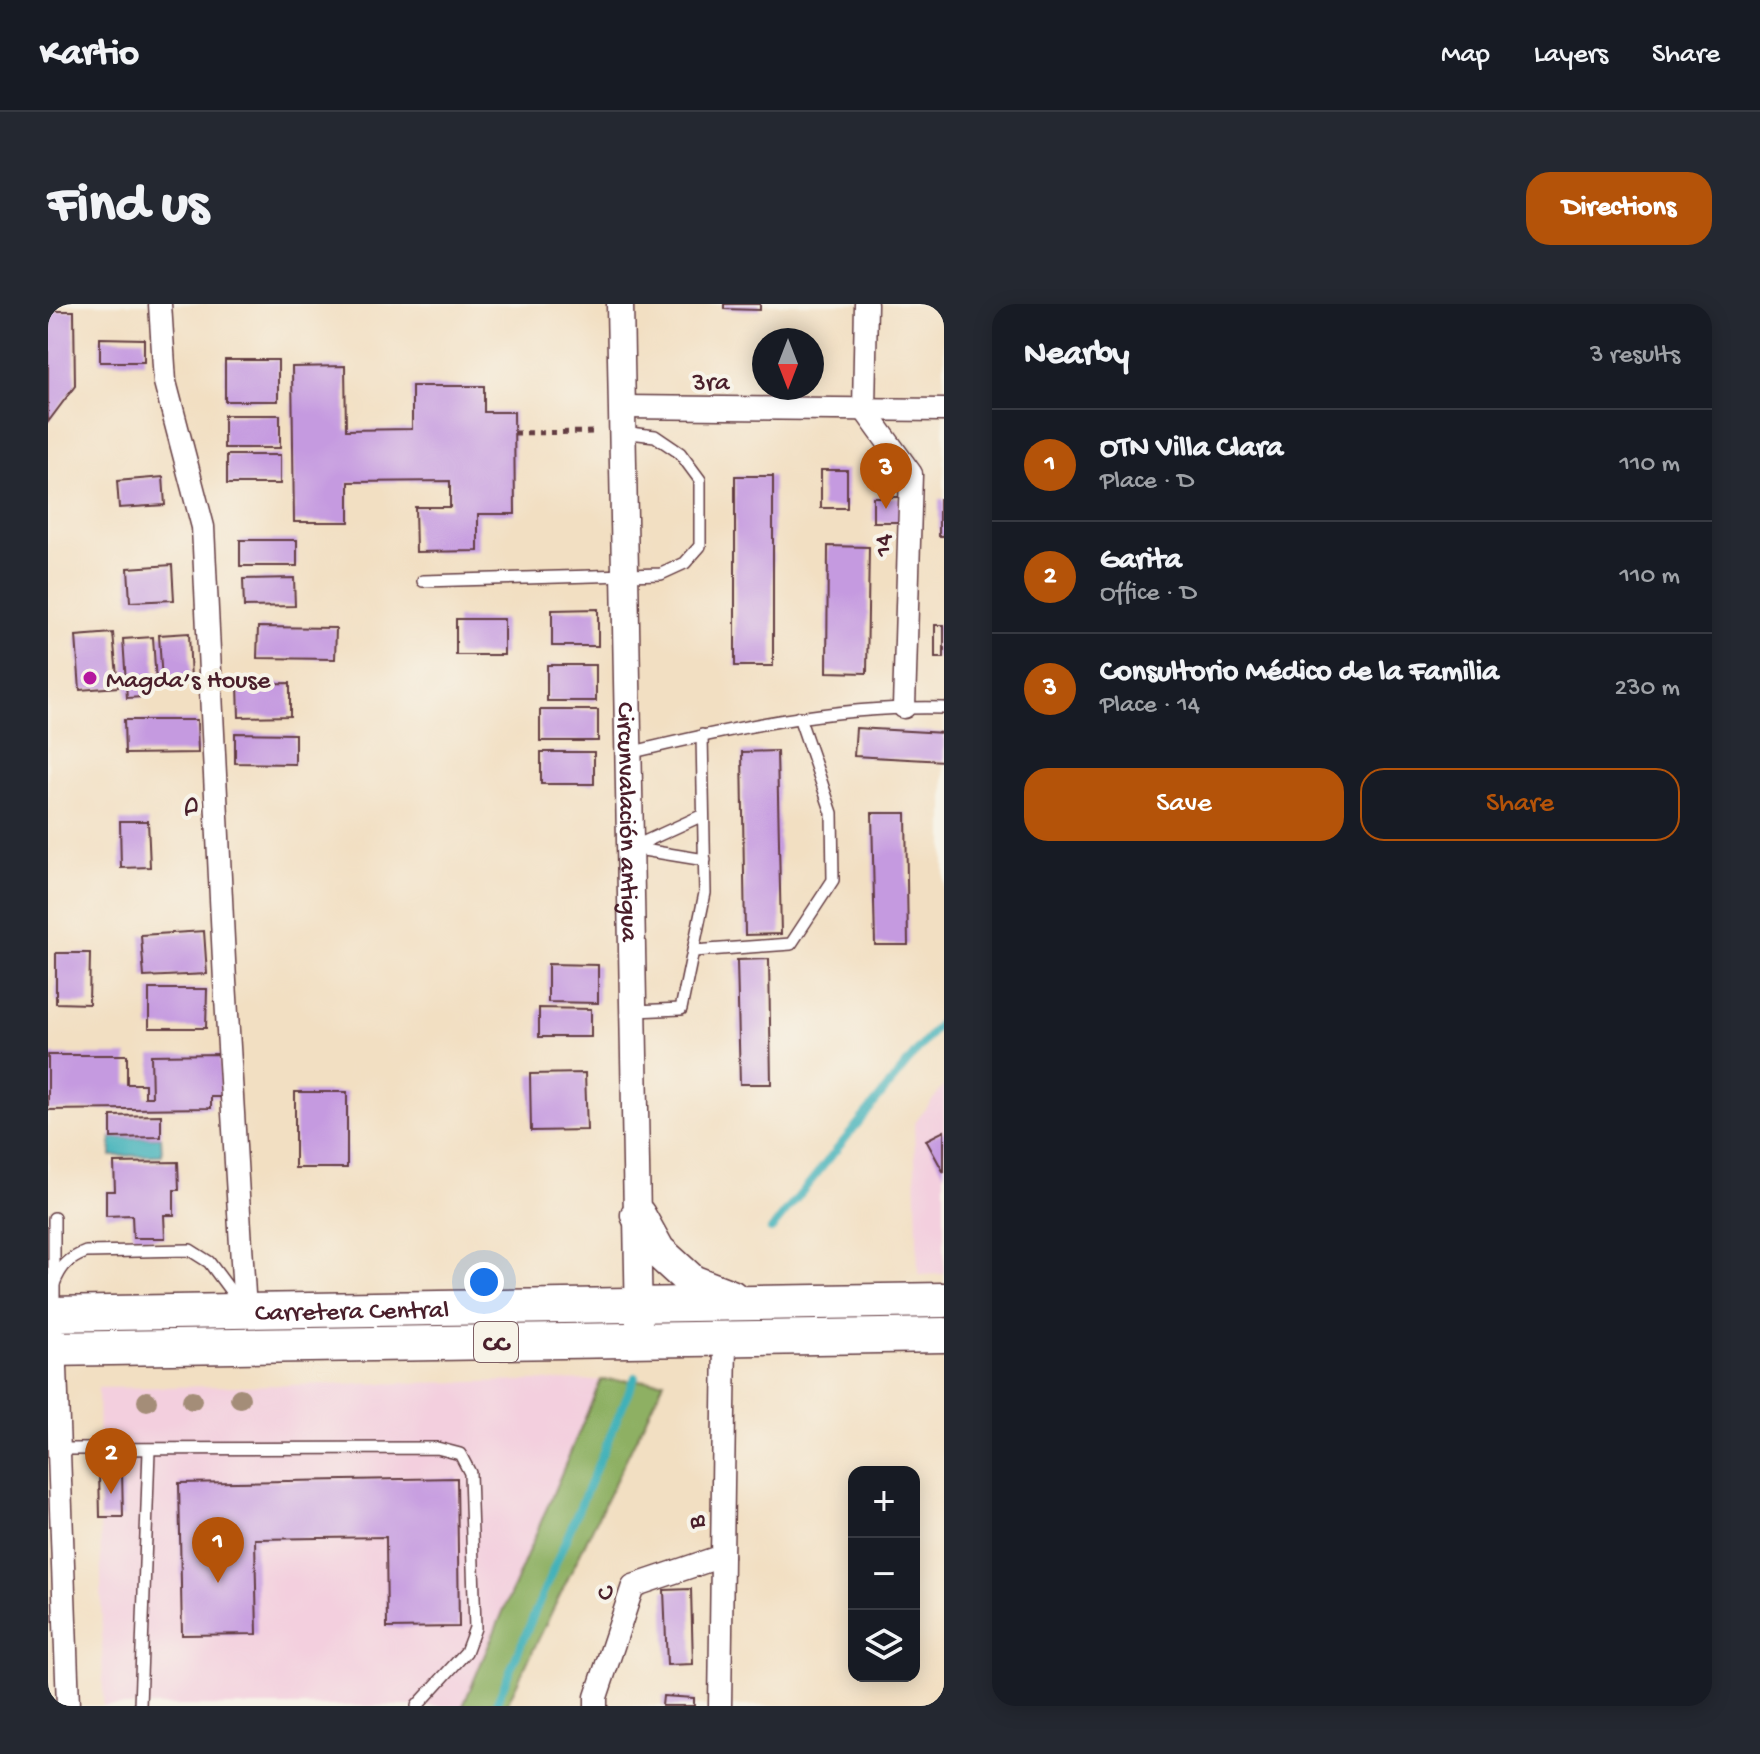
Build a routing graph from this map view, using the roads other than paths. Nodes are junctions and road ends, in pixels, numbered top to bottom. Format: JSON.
{"nodes":[{"id":1,"x":160,"y":304,"type":"edge"},
{"id":2,"x":620,"y":304,"type":"edge"},
{"id":3,"x":866,"y":304,"type":"edge"},
{"id":4,"x":864,"y":409,"type":"junction"},
{"id":5,"x":944,"y":410,"type":"edge"},
{"id":6,"x":622,"y":420,"type":"junction"},
{"id":7,"x":625,"y":575,"type":"junction"},
{"id":8,"x":423,"y":581,"type":"dead end"},
{"id":9,"x":904,"y":707,"type":"junction"},
{"id":10,"x":944,"y":708,"type":"edge"},
{"id":11,"x":799,"y":717,"type":"junction"},
{"id":12,"x":702,"y":735,"type":"junction"},
{"id":13,"x":629,"y":753,"type":"junction"},
{"id":14,"x":703,"y":815,"type":"junction"},
{"id":15,"x":631,"y":848,"type":"junction"},
{"id":16,"x":705,"y":860,"type":"junction"},
{"id":17,"x":694,"y":951,"type":"junction"},
{"id":18,"x":635,"y":1011,"type":"junction"},
{"id":19,"x":638,"y":1215,"type":"junction"},
{"id":20,"x":54,"y":1218,"type":"dead end"},
{"id":21,"x":944,"y":1300,"type":"edge"},
{"id":22,"x":747,"y":1303,"type":"junction"},
{"id":23,"x":52,"y":1304,"type":"edge"},
{"id":24,"x":639,"y":1305,"type":"junction"},
{"id":25,"x":245,"y":1311,"type":"junction"},
{"id":26,"x":944,"y":1335,"type":"edge"},
{"id":27,"x":725,"y":1338,"type":"junction"},
{"id":28,"x":639,"y":1340,"type":"junction"},
{"id":29,"x":52,"y":1349,"type":"edge"},
{"id":30,"x":59,"y":1449,"type":"junction"},
{"id":31,"x":149,"y":1450,"type":"junction"},
{"id":32,"x":722,"y":1556,"type":"junction"},
{"id":33,"x":68,"y":1706,"type":"edge"},
{"id":34,"x":140,"y":1706,"type":"edge"},
{"id":35,"x":417,"y":1706,"type":"edge"},
{"id":36,"x":596,"y":1706,"type":"edge"},
{"id":37,"x":720,"y":1706,"type":"edge"}],
"edges":[{"from":1,"to":25,"type":"street","name":"D"},
{"from":2,"to":6,"type":"street","name":"Circunvalación antigua"},
{"from":3,"to":4,"type":"street"},
{"from":4,"to":5,"type":"street","name":"3ra"},
{"from":4,"to":6,"type":"street","name":"3ra"},
{"from":4,"to":9,"type":"street","name":"14"},
{"from":6,"to":7,"type":"street","name":"Circunvalación antigua"},
{"from":6,"to":7,"type":"lane"},
{"from":7,"to":8,"type":"lane"},
{"from":7,"to":13,"type":"street","name":"Circunvalación antigua"},
{"from":9,"to":10,"type":"lane"},
{"from":9,"to":11,"type":"lane"},
{"from":11,"to":12,"type":"lane"},
{"from":11,"to":17,"type":"lane"},
{"from":12,"to":13,"type":"lane"},
{"from":12,"to":14,"type":"lane"},
{"from":13,"to":15,"type":"street","name":"Circunvalación antigua"},
{"from":14,"to":15,"type":"lane"},
{"from":14,"to":16,"type":"lane"},
{"from":15,"to":16,"type":"lane"},
{"from":15,"to":18,"type":"street","name":"Circunvalación antigua"},
{"from":16,"to":17,"type":"lane"},
{"from":17,"to":18,"type":"lane"},
{"from":18,"to":19,"type":"street","name":"Circunvalación antigua"},
{"from":19,"to":22,"type":"main road"},
{"from":19,"to":24,"type":"street","name":"Circunvalación antigua"},
{"from":20,"to":23,"type":"lane"},
{"from":21,"to":22,"type":"main road","name":"Carretera Central","number":"CC"},
{"from":22,"to":24,"type":"main road","name":"Carretera Central","number":"CC"},
{"from":23,"to":25,"type":"main road","name":"Carretera Central","number":"CC"},
{"from":23,"to":25,"type":"lane"},
{"from":23,"to":29,"type":"street"},
{"from":24,"to":25,"type":"main road","name":"Carretera Central","number":"CC"},
{"from":24,"to":28,"type":"street","name":"Circunvalación antigua"},
{"from":26,"to":27,"type":"main road","name":"Carretera Central","number":"CC"},
{"from":27,"to":28,"type":"main road","name":"Carretera Central","number":"CC"},
{"from":27,"to":32,"type":"street","name":"B"},
{"from":28,"to":29,"type":"main road","name":"Carretera Central","number":"CC"},
{"from":29,"to":30,"type":"street"},
{"from":30,"to":31,"type":"lane"},
{"from":30,"to":33,"type":"street"},
{"from":31,"to":34,"type":"lane"},
{"from":31,"to":35,"type":"lane"},
{"from":32,"to":36,"type":"street","name":"C"},
{"from":32,"to":37,"type":"street","name":"B"}]}
